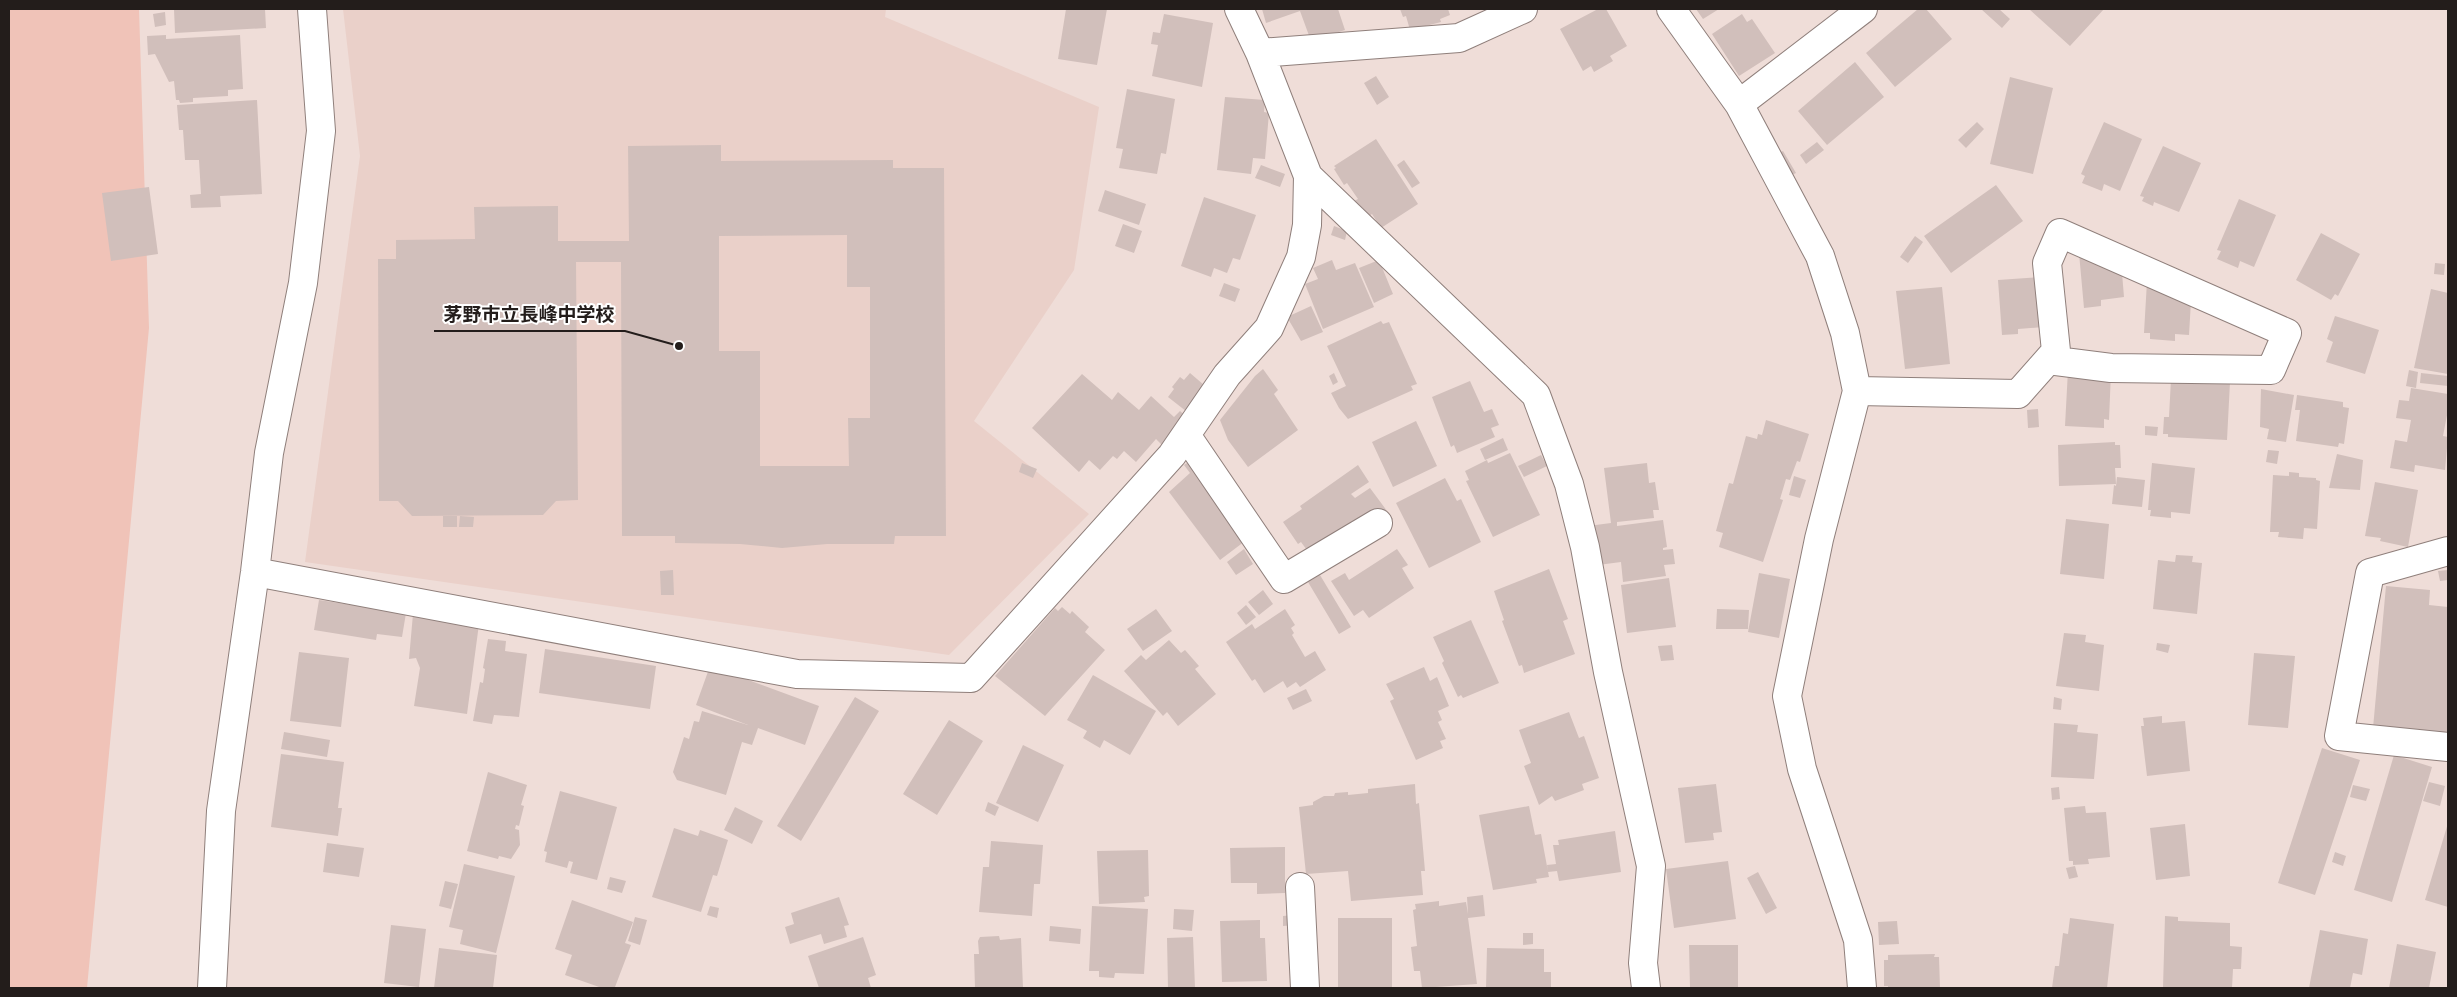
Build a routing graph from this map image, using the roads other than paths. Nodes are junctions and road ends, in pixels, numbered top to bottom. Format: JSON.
{"nodes":[{"id":1,"x":312,"y":9,"type":"edge"},
{"id":2,"x":1239,"y":9,"type":"edge"},
{"id":3,"x":1523,"y":9,"type":"edge"},
{"id":4,"x":1671,"y":9,"type":"edge"},
{"id":5,"x":1862,"y":9,"type":"edge"},
{"id":6,"x":1260,"y":53,"type":"junction"},
{"id":7,"x":1739,"y":104,"type":"junction"},
{"id":8,"x":1308,"y":176,"type":"junction"},
{"id":9,"x":2048,"y":360,"type":"junction"},
{"id":10,"x":1858,"y":391,"type":"junction"},
{"id":11,"x":1186,"y":435,"type":"junction"},
{"id":12,"x":1378,"y":523,"type":"dead end"},
{"id":13,"x":2448,"y":551,"type":"edge"},
{"id":14,"x":255,"y":572,"type":"junction"},
{"id":15,"x":2448,"y":747,"type":"edge"},
{"id":16,"x":1300,"y":887,"type":"dead end"},
{"id":17,"x":212,"y":988,"type":"edge"},
{"id":18,"x":1305,"y":988,"type":"edge"},
{"id":19,"x":1646,"y":988,"type":"edge"},
{"id":20,"x":1862,"y":988,"type":"edge"}],
"edges":[{"from":1,"to":14,"type":"street"},
{"from":2,"to":6,"type":"street"},
{"from":3,"to":6,"type":"street"},
{"from":4,"to":7,"type":"street"},
{"from":5,"to":7,"type":"street"},
{"from":6,"to":8,"type":"street"},
{"from":7,"to":10,"type":"street"},
{"from":8,"to":11,"type":"street"},
{"from":8,"to":19,"type":"street"},
{"from":9,"to":9,"type":"street"},
{"from":9,"to":10,"type":"street"},
{"from":10,"to":20,"type":"street"},
{"from":11,"to":12,"type":"street"},
{"from":11,"to":14,"type":"street"},
{"from":13,"to":15,"type":"street"},
{"from":14,"to":17,"type":"street"},
{"from":16,"to":18,"type":"street"}]}
